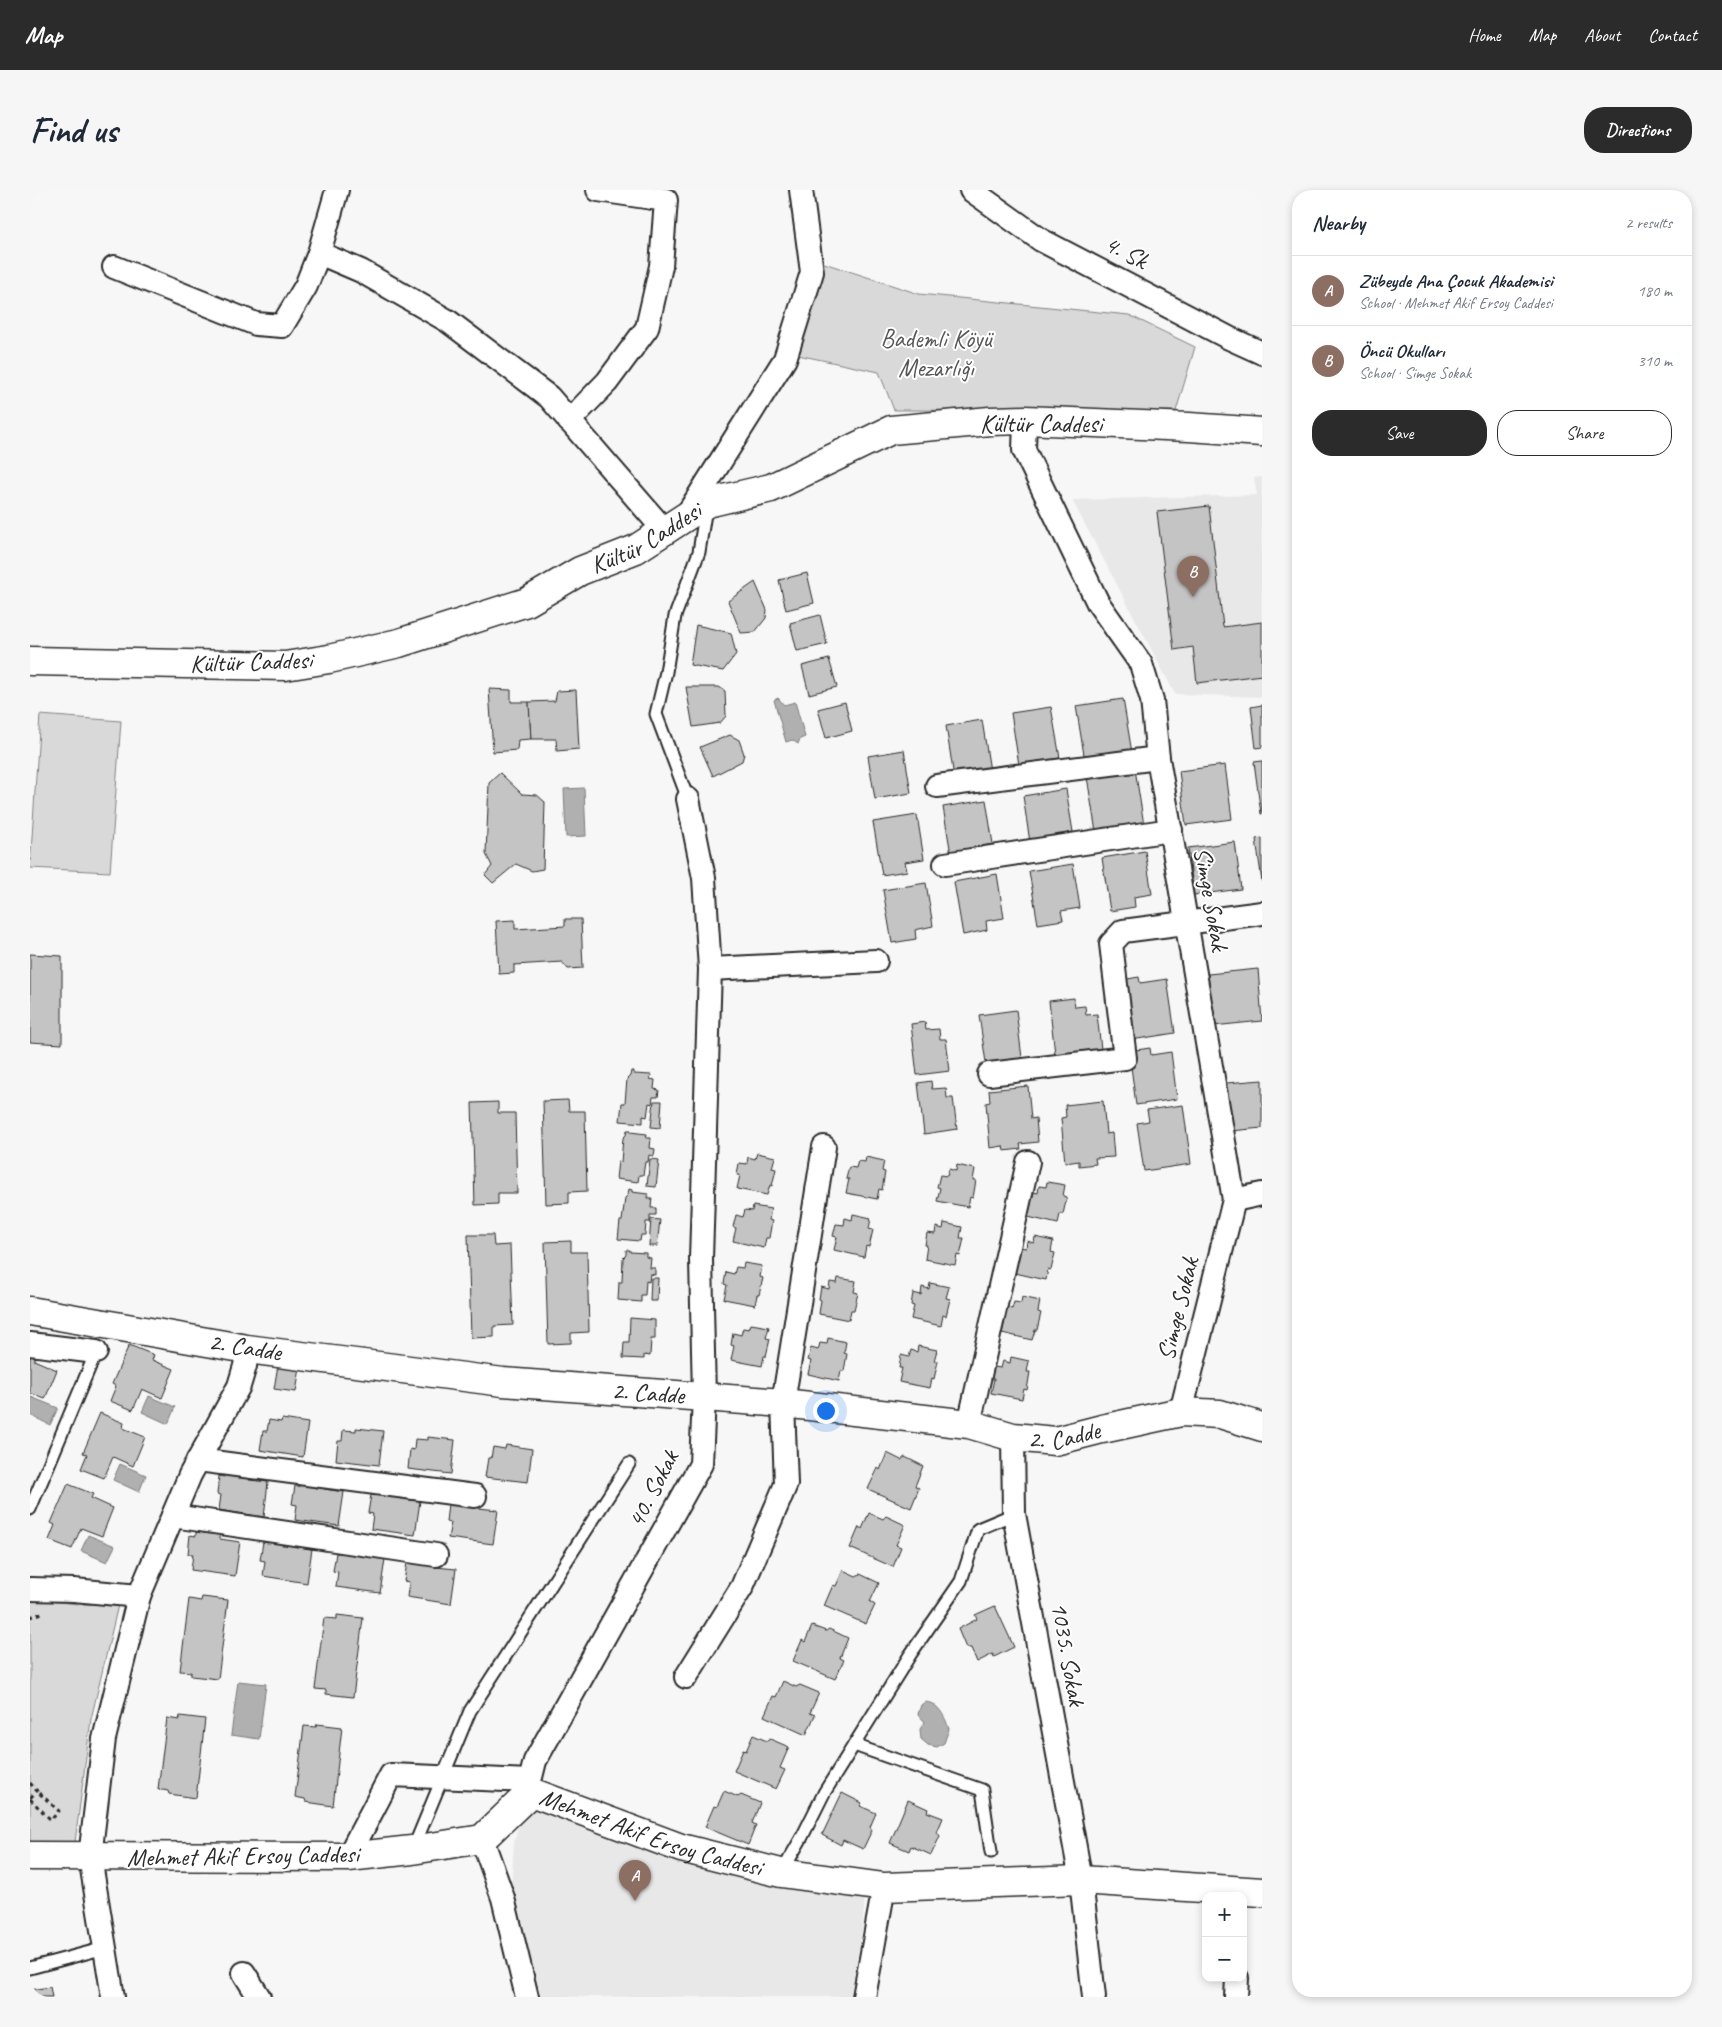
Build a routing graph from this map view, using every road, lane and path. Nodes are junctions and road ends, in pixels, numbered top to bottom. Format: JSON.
{"nodes":[{"id":1,"x":337,"y":190,"type":"edge"},
{"id":2,"x":598,"y":190,"type":"edge"},
{"id":3,"x":802,"y":190,"type":"edge"},
{"id":4,"x":971,"y":190,"type":"edge"},
{"id":5,"x":319,"y":253,"type":"junction"},
{"id":6,"x":114,"y":267,"type":"dead end"},
{"id":7,"x":1262,"y":353,"type":"edge"},
{"id":8,"x":1025,"y":420,"type":"junction"},
{"id":9,"x":569,"y":421,"type":"junction"},
{"id":10,"x":1262,"y":432,"type":"edge"},
{"id":11,"x":706,"y":503,"type":"junction"},
{"id":12,"x":674,"y":524,"type":"junction"},
{"id":13,"x":30,"y":660,"type":"edge"},
{"id":14,"x":1158,"y":758,"type":"junction"},
{"id":15,"x":937,"y":786,"type":"dead end"},
{"id":16,"x":688,"y":799,"type":"joint"},
{"id":17,"x":1171,"y":830,"type":"junction"},
{"id":18,"x":945,"y":864,"type":"dead end"},
{"id":19,"x":1262,"y":913,"type":"edge"},
{"id":20,"x":1187,"y":923,"type":"junction"},
{"id":21,"x":876,"y":961,"type":"dead end"},
{"id":22,"x":710,"y":969,"type":"junction"},
{"id":23,"x":989,"y":1074,"type":"dead end"},
{"id":24,"x":824,"y":1146,"type":"dead end"},
{"id":25,"x":1028,"y":1162,"type":"dead end"},
{"id":26,"x":1262,"y":1194,"type":"edge"},
{"id":27,"x":1234,"y":1200,"type":"junction"},
{"id":28,"x":30,"y":1311,"type":"edge"},
{"id":29,"x":30,"y":1344,"type":"edge"},
{"id":30,"x":247,"y":1349,"type":"junction"},
{"id":31,"x":96,"y":1352,"type":"joint"},
{"id":32,"x":704,"y":1397,"type":"junction"},
{"id":33,"x":783,"y":1403,"type":"junction"},
{"id":34,"x":1181,"y":1412,"type":"junction"},
{"id":35,"x":970,"y":1424,"type":"junction"},
{"id":36,"x":1262,"y":1427,"type":"edge"},
{"id":37,"x":1013,"y":1437,"type":"junction"},
{"id":38,"x":198,"y":1460,"type":"junction"},
{"id":39,"x":629,"y":1464,"type":"dead end"},
{"id":40,"x":475,"y":1496,"type":"dead end"},
{"id":41,"x":30,"y":1509,"type":"edge"},
{"id":42,"x":1014,"y":1514,"type":"junction"},
{"id":43,"x":173,"y":1516,"type":"junction"},
{"id":44,"x":436,"y":1554,"type":"dead end"},
{"id":45,"x":30,"y":1589,"type":"edge"},
{"id":46,"x":139,"y":1596,"type":"junction"},
{"id":47,"x":686,"y":1677,"type":"dead end"},
{"id":48,"x":854,"y":1745,"type":"junction"},
{"id":49,"x":442,"y":1777,"type":"junction"},
{"id":50,"x":30,"y":1784,"type":"edge"},
{"id":51,"x":530,"y":1786,"type":"junction"},
{"id":52,"x":37,"y":1791,"type":"junction"},
{"id":53,"x":30,"y":1799,"type":"edge"},
{"id":54,"x":482,"y":1839,"type":"junction"},
{"id":55,"x":412,"y":1850,"type":"junction"},
{"id":56,"x":991,"y":1852,"type":"dead end"},
{"id":57,"x":30,"y":1856,"type":"edge"},
{"id":58,"x":90,"y":1857,"type":"junction"},
{"id":59,"x":348,"y":1857,"type":"junction"},
{"id":60,"x":781,"y":1873,"type":"junction"},
{"id":61,"x":1081,"y":1880,"type":"junction"},
{"id":62,"x":884,"y":1887,"type":"junction"},
{"id":63,"x":1249,"y":1893,"type":"edge"},
{"id":64,"x":105,"y":1948,"type":"junction"},
{"id":65,"x":30,"y":1968,"type":"edge"},
{"id":66,"x":244,"y":1973,"type":"dead end"},
{"id":67,"x":1238,"y":1982,"type":"edge"},
{"id":68,"x":113,"y":1997,"type":"edge"},
{"id":69,"x":259,"y":1997,"type":"edge"},
{"id":70,"x":527,"y":1997,"type":"edge"},
{"id":71,"x":864,"y":1997,"type":"edge"},
{"id":72,"x":1094,"y":1997,"type":"edge"},
{"id":73,"x":1236,"y":1997,"type":"edge"}],
"edges":[{"from":1,"to":5,"type":"street"},
{"from":2,"to":9,"type":"street"},
{"from":3,"to":12,"type":"street"},
{"from":4,"to":7,"type":"street","name":"4. Sk"},
{"from":5,"to":6,"type":"street"},
{"from":5,"to":9,"type":"street"},
{"from":8,"to":10,"type":"street","name":"Kültür Caddesi"},
{"from":8,"to":11,"type":"street","name":"Kültür Caddesi"},
{"from":8,"to":14,"type":"street","name":"Simge Sokak"},
{"from":9,"to":12,"type":"street"},
{"from":11,"to":12,"type":"street","name":"Kültür Caddesi"},
{"from":11,"to":16,"type":"lane"},
{"from":12,"to":13,"type":"street","name":"Kültür Caddesi"},
{"from":14,"to":15,"type":"street"},
{"from":14,"to":17,"type":"street","name":"Simge Sokak"},
{"from":16,"to":22,"type":"street","name":"40. Sokak"},
{"from":17,"to":18,"type":"street"},
{"from":17,"to":20,"type":"street","name":"Simge Sokak"},
{"from":19,"to":20,"type":"street"},
{"from":20,"to":23,"type":"street"},
{"from":20,"to":27,"type":"street","name":"Simge Sokak"},
{"from":21,"to":22,"type":"street"},
{"from":22,"to":32,"type":"street","name":"40. Sokak"},
{"from":24,"to":33,"type":"street"},
{"from":25,"to":35,"type":"street"},
{"from":26,"to":27,"type":"street"},
{"from":27,"to":34,"type":"street","name":"Simge Sokak"},
{"from":28,"to":30,"type":"street","name":"2. Cadde"},
{"from":29,"to":31,"type":"street"},
{"from":30,"to":32,"type":"street","name":"2. Cadde"},
{"from":30,"to":38,"type":"street"},
{"from":31,"to":41,"type":"lane"},
{"from":32,"to":33,"type":"street","name":"2. Cadde"},
{"from":32,"to":51,"type":"street","name":"40. Sokak"},
{"from":33,"to":35,"type":"street","name":"2. Cadde"},
{"from":33,"to":47,"type":"street"},
{"from":34,"to":36,"type":"street","name":"2. Cadde"},
{"from":34,"to":37,"type":"street","name":"2. Cadde"},
{"from":35,"to":37,"type":"street","name":"2. Cadde"},
{"from":37,"to":42,"type":"street","name":"1035. Sokak"},
{"from":38,"to":40,"type":"street"},
{"from":38,"to":43,"type":"street"},
{"from":39,"to":49,"type":"lane"},
{"from":42,"to":48,"type":"lane"},
{"from":42,"to":61,"type":"street","name":"1035. Sokak"},
{"from":43,"to":44,"type":"street"},
{"from":43,"to":46,"type":"street"},
{"from":45,"to":46,"type":"street"},
{"from":46,"to":58,"type":"street"},
{"from":48,"to":56,"type":"lane"},
{"from":48,"to":60,"type":"lane"},
{"from":49,"to":51,"type":"street"},
{"from":49,"to":55,"type":"lane"},
{"from":49,"to":59,"type":"street"},
{"from":50,"to":52,"type":"path"},
{"from":51,"to":54,"type":"street","name":"Mehmet Akif Ersoy Caddesi"},
{"from":51,"to":60,"type":"street","name":"Mehmet Akif Ersoy Caddesi"},
{"from":52,"to":53,"type":"path"},
{"from":52,"to":53,"type":"path"},
{"from":54,"to":55,"type":"street","name":"Mehmet Akif Ersoy Caddesi"},
{"from":54,"to":70,"type":"street"},
{"from":55,"to":59,"type":"street","name":"Mehmet Akif Ersoy Caddesi"},
{"from":57,"to":58,"type":"street","name":"Mehmet Akif Ersoy Caddesi"},
{"from":58,"to":59,"type":"street","name":"Mehmet Akif Ersoy Caddesi"},
{"from":58,"to":64,"type":"street"},
{"from":60,"to":62,"type":"street","name":"Mehmet Akif Ersoy Caddesi"},
{"from":61,"to":62,"type":"street","name":"Mehmet Akif Ersoy Caddesi"},
{"from":61,"to":63,"type":"street","name":"Mehmet Akif Ersoy Caddesi"},
{"from":61,"to":72,"type":"street"},
{"from":62,"to":71,"type":"street"},
{"from":64,"to":65,"type":"lane"},
{"from":64,"to":68,"type":"street"},
{"from":66,"to":69,"type":"street"},
{"from":67,"to":73,"type":"street"}]}
